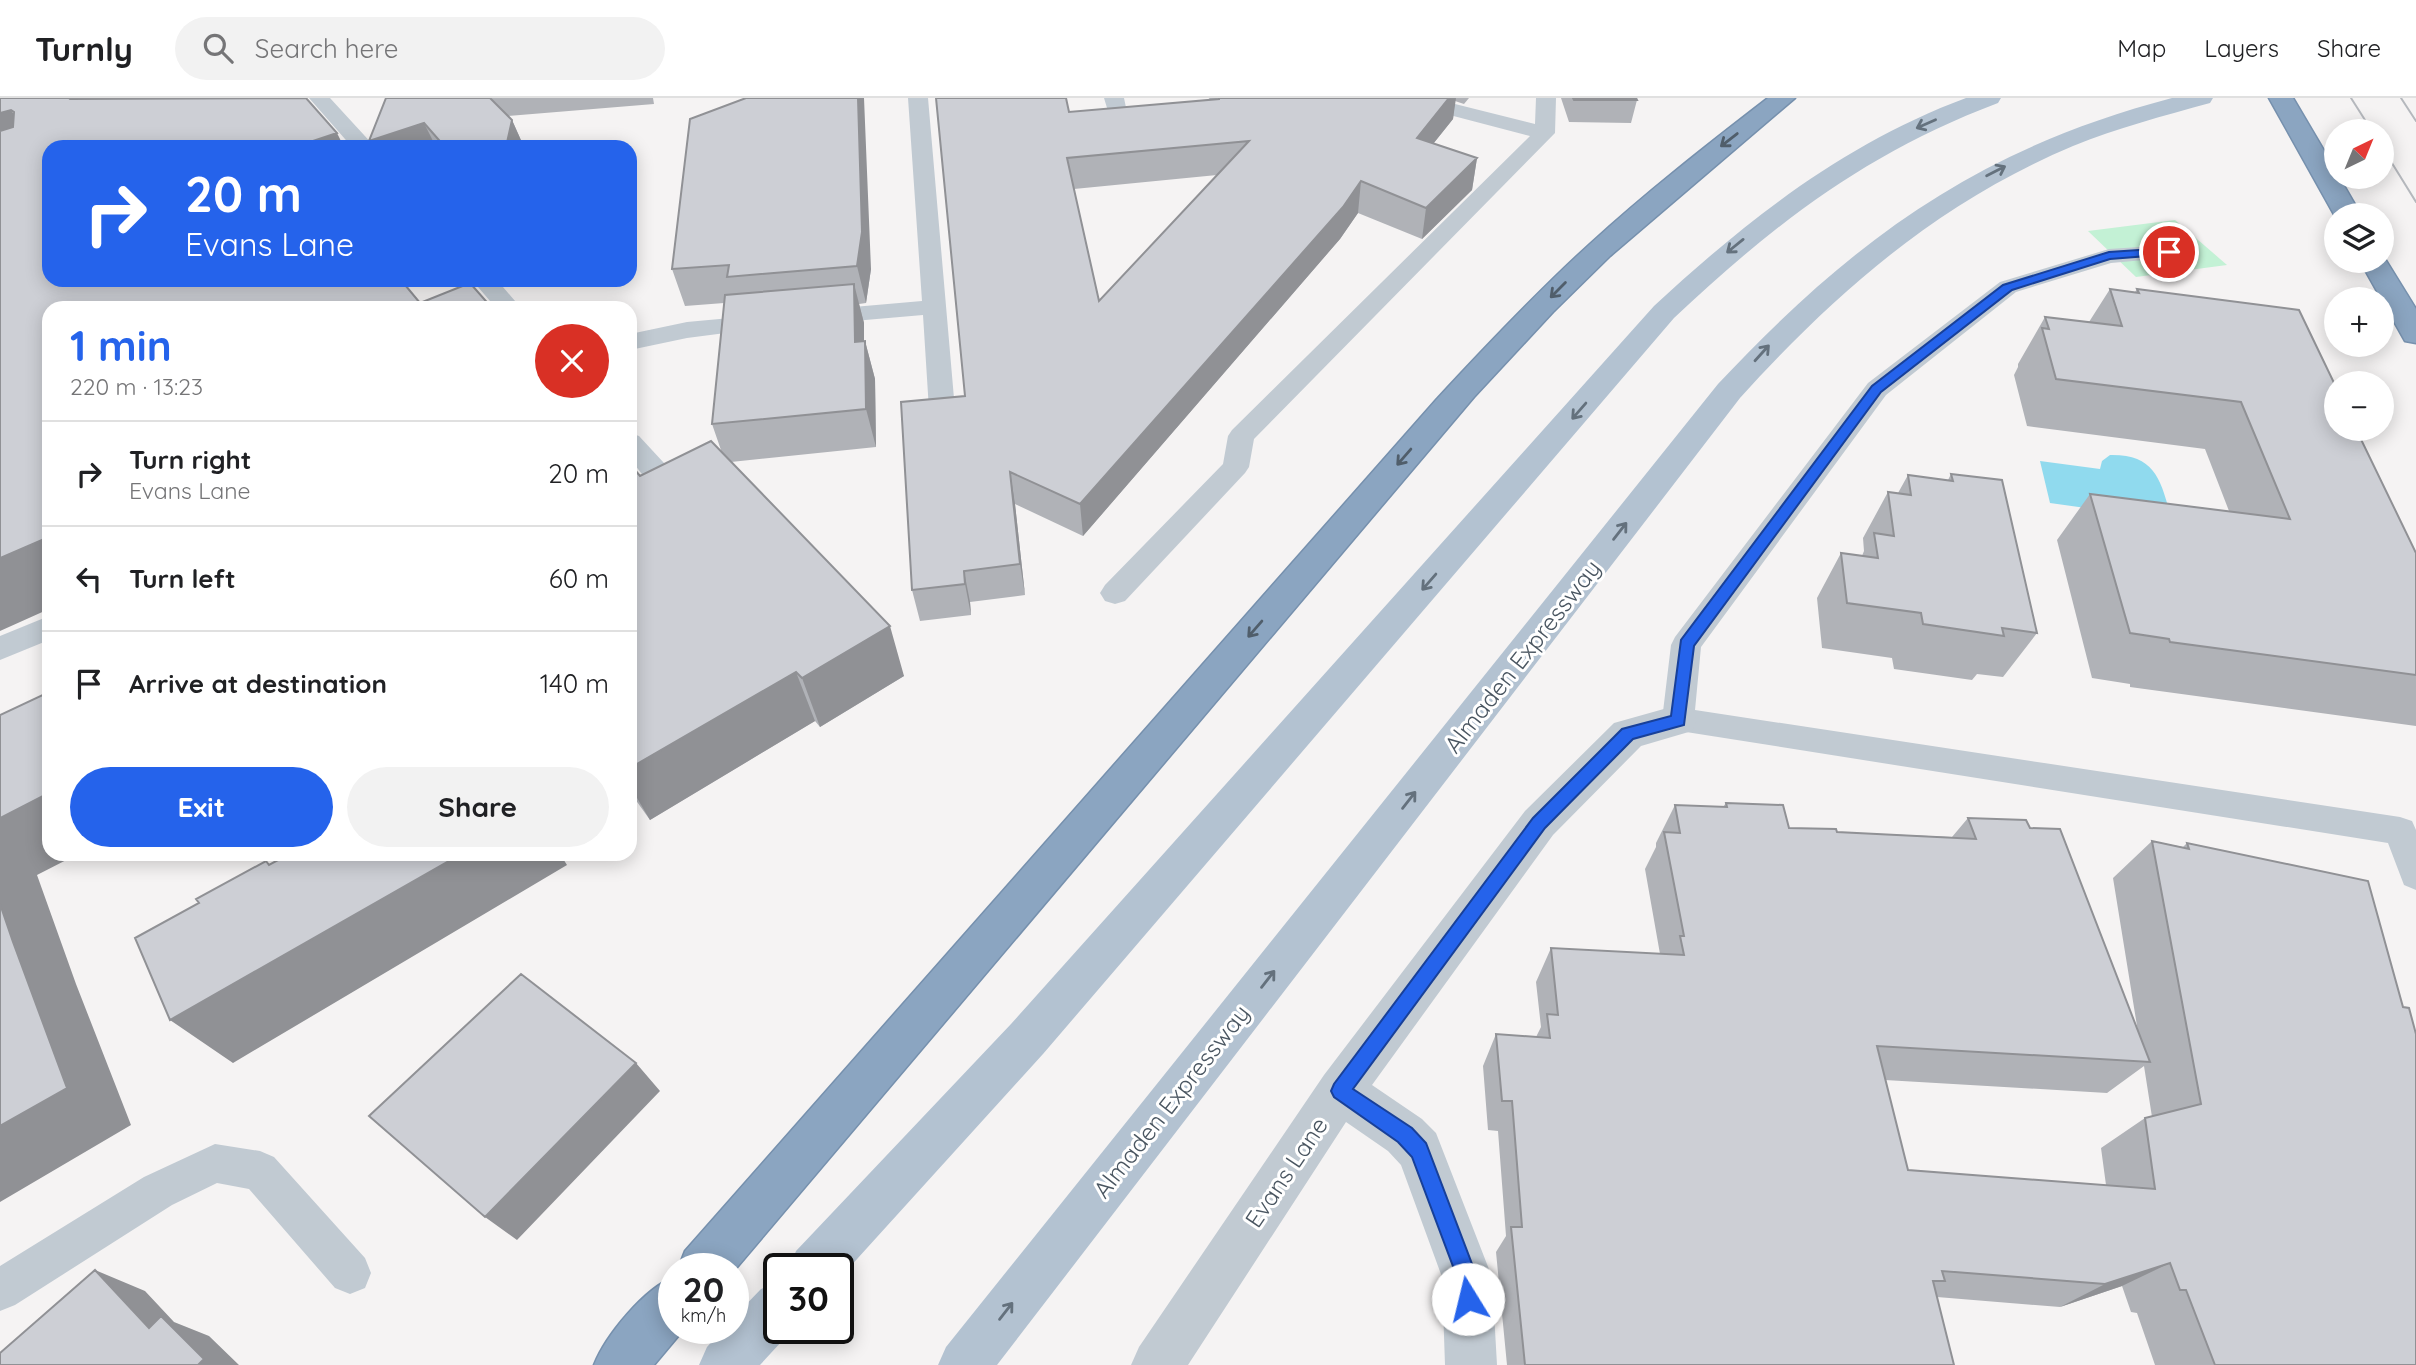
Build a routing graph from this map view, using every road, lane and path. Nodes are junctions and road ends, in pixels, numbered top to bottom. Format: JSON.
{"nodes":[{"id":1,"x":319,"y":98,"type":"edge"},
{"id":2,"x":918,"y":98,"type":"edge"},
{"id":3,"x":1407,"y":98,"type":"edge"},
{"id":4,"x":1546,"y":98,"type":"edge"},
{"id":5,"x":1783,"y":98,"type":"edge"},
{"id":6,"x":1989,"y":98,"type":"edge"},
{"id":7,"x":2281,"y":98,"type":"edge"},
{"id":8,"x":2191,"y":100,"type":"edge"},
{"id":9,"x":1545,"y":133,"type":"junction"},
{"id":10,"x":358,"y":140,"type":"edge"},
{"id":11,"x":2341,"y":203,"type":"edge"},
{"id":12,"x":2169,"y":252,"type":"dead end"},
{"id":13,"x":2381,"y":273,"type":"edge"},
{"id":14,"x":490,"y":287,"type":"edge"},
{"id":15,"x":503,"y":301,"type":"edge"},
{"id":16,"x":934,"y":307,"type":"junction"},
{"id":17,"x":2416,"y":334,"type":"edge"},
{"id":18,"x":637,"y":341,"type":"edge"},
{"id":19,"x":942,"y":410,"type":"edge"},
{"id":20,"x":637,"y":450,"type":"edge"},
{"id":21,"x":679,"y":497,"type":"edge"},
{"id":22,"x":1115,"y":593,"type":"dead end"},
{"id":23,"x":42,"y":630,"type":"edge"},
{"id":24,"x":0,"y":649,"type":"edge"},
{"id":25,"x":1678,"y":720,"type":"junction"},
{"id":26,"x":2416,"y":875,"type":"edge"},
{"id":27,"x":1340,"y":1091,"type":"junction"},
{"id":28,"x":717,"y":1253,"type":"edge"},
{"id":29,"x":829,"y":1253,"type":"edge"},
{"id":30,"x":350,"y":1273,"type":"dead end"},
{"id":31,"x":0,"y":1290,"type":"edge"},
{"id":32,"x":658,"y":1321,"type":"edge"},
{"id":33,"x":763,"y":1324,"type":"edge"},
{"id":34,"x":620,"y":1365,"type":"edge"},
{"id":35,"x":725,"y":1365,"type":"edge"},
{"id":36,"x":964,"y":1365,"type":"edge"},
{"id":37,"x":1157,"y":1365,"type":"edge"},
{"id":38,"x":1471,"y":1365,"type":"edge"}],
"edges":[{"from":1,"to":10,"type":"lane"},
{"from":2,"to":16,"type":"lane"},
{"from":3,"to":9,"type":"lane"},
{"from":4,"to":9,"type":"lane"},
{"from":5,"to":28,"type":"highway","one_way":true},
{"from":6,"to":29,"type":"main road","one_way":true},
{"from":7,"to":11,"type":"highway"},
{"from":36,"to":8,"type":"main road","name":"Almaden Expressway","one_way":true},
{"from":9,"to":22,"type":"lane"},
{"from":12,"to":25,"type":"lane"},
{"from":13,"to":17,"type":"highway"},
{"from":14,"to":15,"type":"lane"},
{"from":16,"to":18,"type":"lane"},
{"from":16,"to":19,"type":"lane"},
{"from":20,"to":21,"type":"lane"},
{"from":23,"to":24,"type":"lane"},
{"from":25,"to":26,"type":"lane"},
{"from":25,"to":27,"type":"street","name":"Evans Lane"},
{"from":27,"to":37,"type":"street","name":"Evans Lane"},
{"from":27,"to":38,"type":"street"},
{"from":30,"to":31,"type":"lane"},
{"from":32,"to":34,"type":"highway"},
{"from":33,"to":35,"type":"main road"}]}
